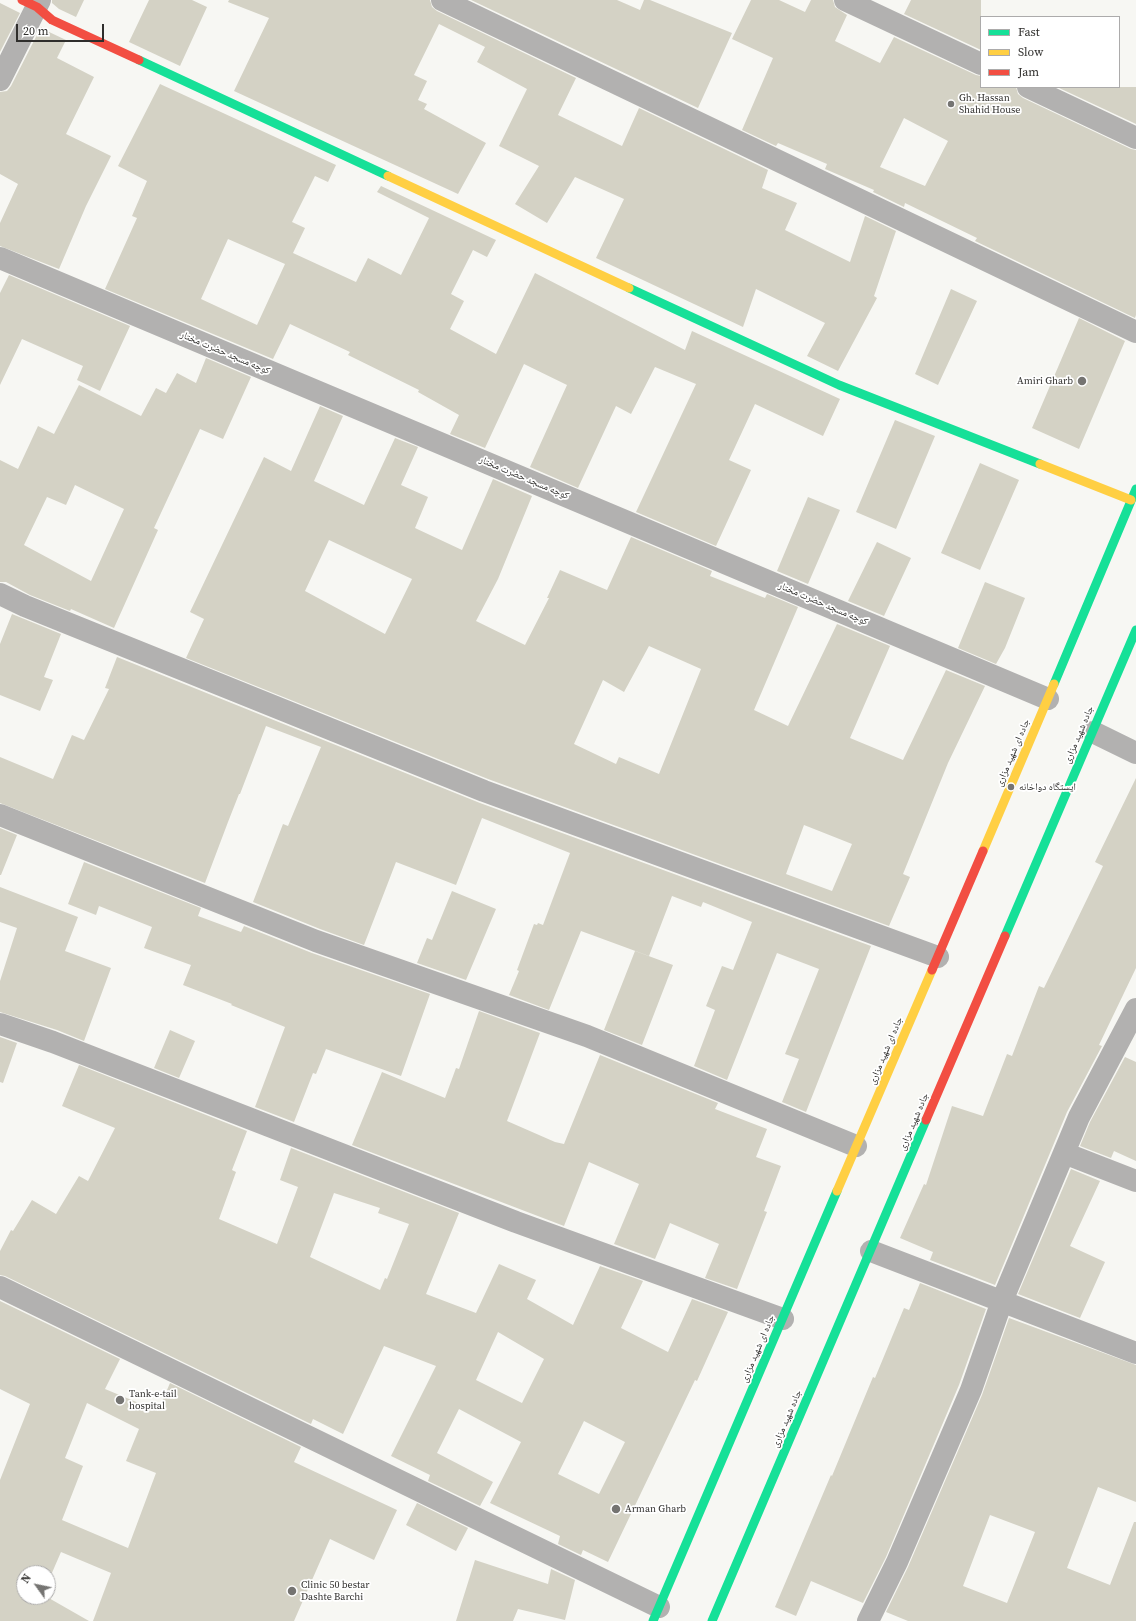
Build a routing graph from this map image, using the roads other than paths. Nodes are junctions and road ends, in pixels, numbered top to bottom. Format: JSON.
{"nodes":[{"id":1,"x":442,"y":0,"type":"edge"},
{"id":2,"x":845,"y":0,"type":"edge"},
{"id":3,"x":33,"y":2,"type":"edge"},
{"id":4,"x":980,"y":64,"type":"edge"},
{"id":5,"x":0,"y":80,"type":"edge"},
{"id":6,"x":1030,"y":88,"type":"edge"},
{"id":7,"x":1136,"y":138,"type":"edge"},
{"id":8,"x":0,"y":258,"type":"edge"},
{"id":9,"x":1136,"y":332,"type":"edge"},
{"id":10,"x":1136,"y":489,"type":"edge"},
{"id":11,"x":1131,"y":500,"type":"junction"},
{"id":12,"x":0,"y":594,"type":"edge"},
{"id":13,"x":1136,"y":630,"type":"edge"},
{"id":14,"x":1048,"y":699,"type":"junction"},
{"id":15,"x":1093,"y":732,"type":"junction"},
{"id":16,"x":1136,"y":753,"type":"edge"},
{"id":17,"x":0,"y":815,"type":"edge"},
{"id":18,"x":938,"y":957,"type":"junction"},
{"id":19,"x":1136,"y":1009,"type":"edge"},
{"id":20,"x":0,"y":1024,"type":"edge"},
{"id":21,"x":856,"y":1146,"type":"junction"},
{"id":22,"x":1064,"y":1153,"type":"junction"},
{"id":23,"x":1136,"y":1181,"type":"edge"},
{"id":24,"x":871,"y":1252,"type":"junction"},
{"id":25,"x":0,"y":1287,"type":"edge"},
{"id":26,"x":1002,"y":1301,"type":"junction"},
{"id":27,"x":783,"y":1319,"type":"junction"},
{"id":28,"x":1136,"y":1353,"type":"edge"},
{"id":29,"x":656,"y":1614,"type":"edge"},
{"id":30,"x":712,"y":1621,"type":"edge"},
{"id":31,"x":868,"y":1621,"type":"edge"}],
"edges":[{"from":1,"to":9,"type":"street"},
{"from":2,"to":4,"type":"street"},
{"from":3,"to":5,"type":"street"},
{"from":3,"to":11,"type":"main road"},
{"from":6,"to":7,"type":"street"},
{"from":8,"to":14,"type":"street","name":"کوچه مسجد حضرت مختار"},
{"from":10,"to":11,"type":"main road","name":"جاده ای شهید مزاری"},
{"from":11,"to":14,"type":"main road","name":"جاده ای شهید مزاری"},
{"from":12,"to":18,"type":"street"},
{"from":13,"to":15,"type":"main road","name":"جاده شهید مزاری"},
{"from":14,"to":18,"type":"main road","name":"جاده ای شهید مزاری"},
{"from":15,"to":16,"type":"street"},
{"from":15,"to":24,"type":"main road","name":"جاده شهید مزاری"},
{"from":17,"to":21,"type":"street"},
{"from":18,"to":21,"type":"main road","name":"جاده ای شهید مزاری"},
{"from":19,"to":22,"type":"street"},
{"from":20,"to":27,"type":"street"},
{"from":21,"to":27,"type":"main road","name":"جاده ای شهید مزاری"},
{"from":22,"to":23,"type":"street"},
{"from":22,"to":26,"type":"street"},
{"from":24,"to":26,"type":"street"},
{"from":24,"to":30,"type":"main road","name":"جاده شهید مزاری"},
{"from":25,"to":29,"type":"street"},
{"from":26,"to":28,"type":"street"},
{"from":26,"to":31,"type":"street"},
{"from":27,"to":29,"type":"main road","name":"جاده ای شهید مزاری"}]}
